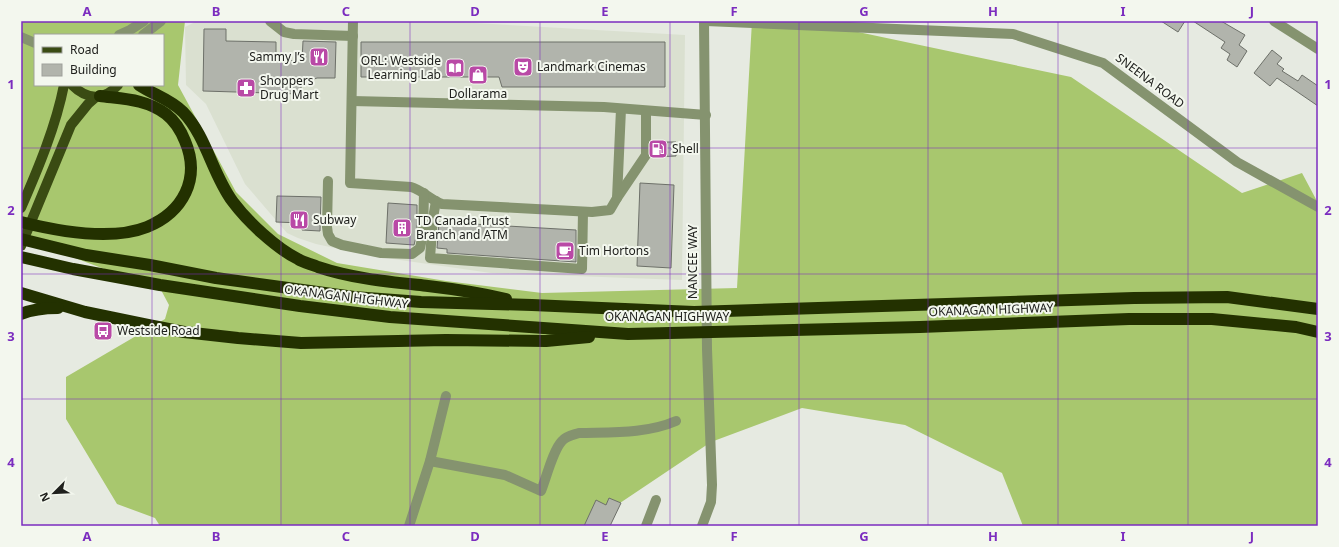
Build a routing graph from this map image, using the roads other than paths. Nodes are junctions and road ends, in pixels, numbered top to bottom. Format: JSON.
{"nodes":[{"id":1,"x":144,"y":21,"type":"edge"},
{"id":2,"x":161,"y":21,"type":"edge"},
{"id":3,"x":270,"y":21,"type":"edge"},
{"id":4,"x":353,"y":21,"type":"edge"},
{"id":5,"x":705,"y":21,"type":"edge"},
{"id":6,"x":1274,"y":21,"type":"edge"},
{"id":7,"x":120,"y":34,"type":"edge"},
{"id":8,"x":144,"y":34,"type":"edge"},
{"id":9,"x":353,"y":36,"type":"junction"},
{"id":10,"x":34,"y":39,"type":"edge"},
{"id":11,"x":34,"y":43,"type":"edge"},
{"id":12,"x":1318,"y":49,"type":"edge"},
{"id":13,"x":64,"y":86,"type":"edge"},
{"id":14,"x":73,"y":86,"type":"edge"},
{"id":15,"x":117,"y":86,"type":"edge"},
{"id":16,"x":141,"y":86,"type":"edge"},
{"id":17,"x":98,"y":97,"type":"junction"},
{"id":18,"x":352,"y":101,"type":"junction"},
{"id":19,"x":621,"y":109,"type":"junction"},
{"id":20,"x":646,"y":111,"type":"junction"},
{"id":21,"x":706,"y":115,"type":"junction"},
{"id":22,"x":328,"y":181,"type":"dead end"},
{"id":23,"x":424,"y":193,"type":"junction"},
{"id":24,"x":617,"y":198,"type":"junction"},
{"id":25,"x":436,"y":201,"type":"junction"},
{"id":26,"x":22,"y":205,"type":"edge"},
{"id":27,"x":1318,"y":207,"type":"edge"},
{"id":28,"x":584,"y":212,"type":"junction"},
{"id":29,"x":21,"y":222,"type":"edge"},
{"id":30,"x":21,"y":240,"type":"edge"},
{"id":31,"x":21,"y":246,"type":"edge"},
{"id":32,"x":21,"y":257,"type":"edge"},
{"id":33,"x":21,"y":293,"type":"edge"},
{"id":34,"x":532,"y":305,"type":"junction"},
{"id":35,"x":73,"y":308,"type":"junction"},
{"id":36,"x":1318,"y":309,"type":"edge"},
{"id":37,"x":21,"y":314,"type":"edge"},
{"id":38,"x":1318,"y":332,"type":"edge"},
{"id":39,"x":628,"y":334,"type":"junction"},
{"id":40,"x":446,"y":396,"type":"dead end"},
{"id":41,"x":676,"y":421,"type":"dead end"},
{"id":42,"x":430,"y":461,"type":"junction"},
{"id":43,"x":656,"y":500,"type":"dead end"},
{"id":44,"x":409,"y":526,"type":"edge"},
{"id":45,"x":646,"y":526,"type":"edge"},
{"id":46,"x":702,"y":526,"type":"edge"}],
"edges":[{"from":1,"to":7,"type":"street"},
{"from":2,"to":8,"type":"street"},
{"from":3,"to":9,"type":"street"},
{"from":4,"to":9,"type":"street"},
{"from":5,"to":21,"type":"street","name":"NANCEE WAY"},
{"from":5,"to":27,"type":"street","name":"SNEENA ROAD"},
{"from":6,"to":12,"type":"street"},
{"from":9,"to":18,"type":"street"},
{"from":10,"to":11,"type":"street"},
{"from":13,"to":26,"type":"main road"},
{"from":14,"to":17,"type":"main road"},
{"from":15,"to":17,"type":"main road"},
{"from":16,"to":34,"type":"highway"},
{"from":17,"to":29,"type":"highway"},
{"from":17,"to":31,"type":"main road"},
{"from":18,"to":19,"type":"street"},
{"from":18,"to":23,"type":"street"},
{"from":19,"to":20,"type":"street"},
{"from":19,"to":24,"type":"street"},
{"from":20,"to":21,"type":"street"},
{"from":20,"to":24,"type":"street"},
{"from":21,"to":46,"type":"street","name":"NANCEE WAY"},
{"from":22,"to":23,"type":"street"},
{"from":23,"to":25,"type":"street"},
{"from":24,"to":28,"type":"street"},
{"from":25,"to":28,"type":"street"},
{"from":25,"to":28,"type":"street"},
{"from":30,"to":34,"type":"highway","name":"OKANAGAN HIGHWAY"},
{"from":32,"to":39,"type":"highway","name":"OKANAGAN HIGHWAY"},
{"from":33,"to":35,"type":"highway"},
{"from":34,"to":36,"type":"highway","name":"OKANAGAN HIGHWAY"},
{"from":35,"to":37,"type":"highway"},
{"from":35,"to":39,"type":"highway"},
{"from":38,"to":39,"type":"highway","name":"OKANAGAN HIGHWAY"},
{"from":40,"to":42,"type":"street"},
{"from":41,"to":42,"type":"street"},
{"from":42,"to":44,"type":"street"},
{"from":43,"to":45,"type":"street"}]}
